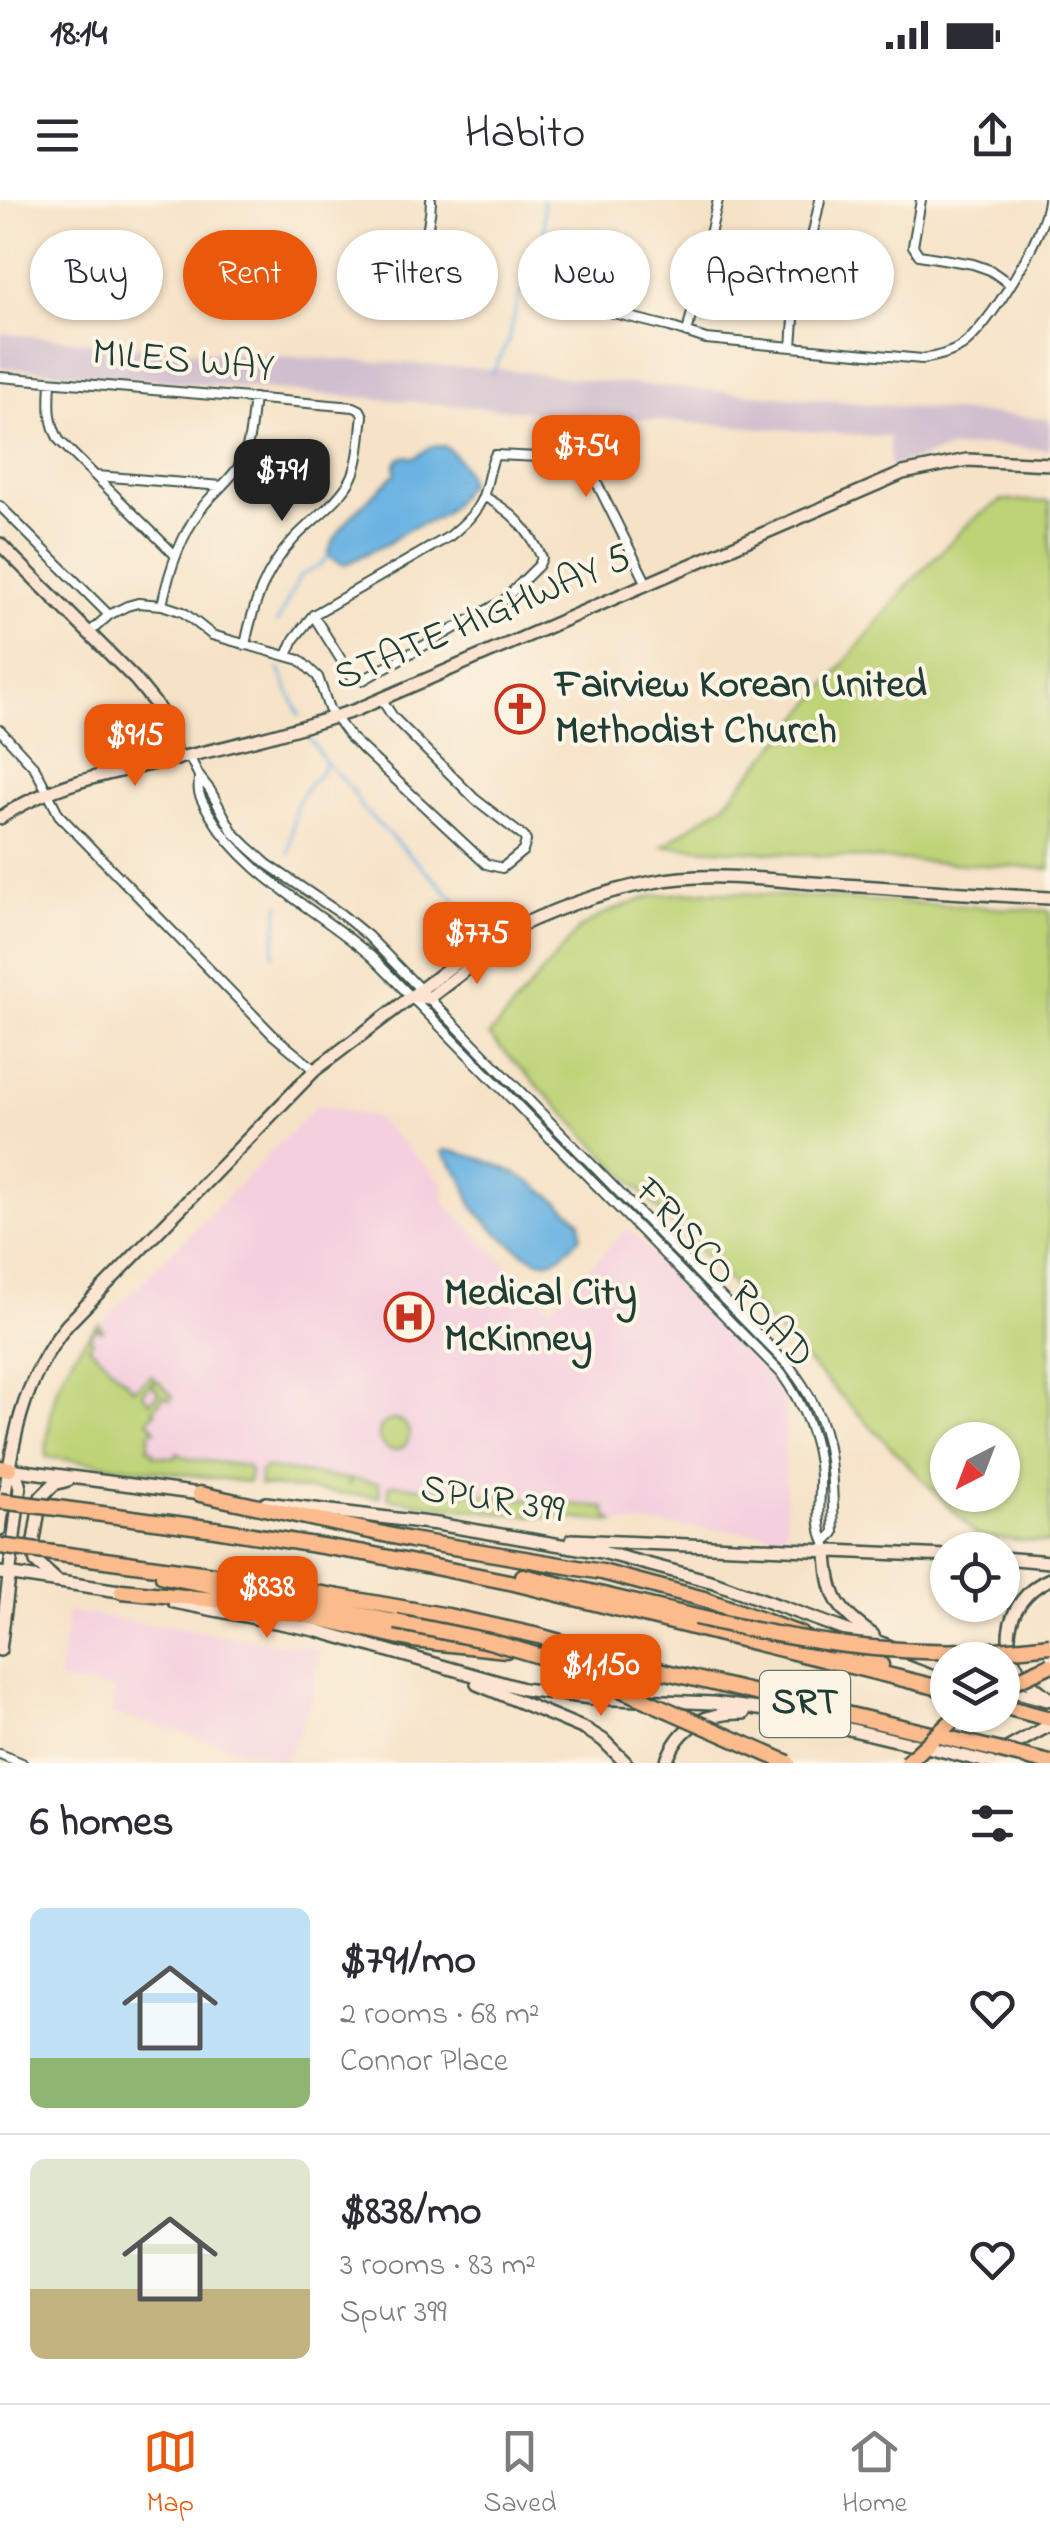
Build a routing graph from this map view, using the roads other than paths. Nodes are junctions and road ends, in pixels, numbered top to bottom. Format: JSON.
{"nodes":[{"id":1,"x":431,"y":200,"type":"edge"},
{"id":2,"x":820,"y":200,"type":"edge"},
{"id":3,"x":921,"y":200,"type":"edge"},
{"id":4,"x":1048,"y":200,"type":"edge"},
{"id":5,"x":718,"y":201,"type":"edge"},
{"id":6,"x":428,"y":230,"type":"edge"},
{"id":7,"x":1010,"y":284,"type":"junction"},
{"id":8,"x":640,"y":320,"type":"edge"},
{"id":9,"x":687,"y":332,"type":"junction"},
{"id":10,"x":792,"y":347,"type":"junction"},
{"id":11,"x":0,"y":377,"type":"edge"},
{"id":12,"x":52,"y":382,"type":"junction"},
{"id":13,"x":254,"y":398,"type":"junction"},
{"id":14,"x":1050,"y":464,"type":"edge"},
{"id":15,"x":96,"y":476,"type":"junction"},
{"id":16,"x":222,"y":486,"type":"junction"},
{"id":17,"x":483,"y":496,"type":"junction"},
{"id":18,"x":0,"y":506,"type":"edge"},
{"id":19,"x":0,"y":544,"type":"edge"},
{"id":20,"x":176,"y":555,"type":"junction"},
{"id":21,"x":647,"y":584,"type":"junction"},
{"id":22,"x":162,"y":604,"type":"junction"},
{"id":23,"x":313,"y":614,"type":"junction"},
{"id":24,"x":109,"y":615,"type":"junction"},
{"id":25,"x":89,"y":633,"type":"junction"},
{"id":26,"x":245,"y":645,"type":"junction"},
{"id":27,"x":286,"y":656,"type":"junction"},
{"id":28,"x":382,"y":700,"type":"junction"},
{"id":29,"x":334,"y":718,"type":"junction"},
{"id":30,"x":0,"y":730,"type":"edge"},
{"id":31,"x":183,"y":757,"type":"junction"},
{"id":32,"x":199,"y":776,"type":"junction"},
{"id":33,"x":48,"y":793,"type":"junction"},
{"id":34,"x":0,"y":818,"type":"edge"},
{"id":35,"x":301,"y":889,"type":"junction"},
{"id":36,"x":294,"y":898,"type":"junction"},
{"id":37,"x":1050,"y":898,"type":"edge"},
{"id":38,"x":420,"y":994,"type":"junction"},
{"id":39,"x":316,"y":1070,"type":"junction"},
{"id":40,"x":519,"y":1089,"type":"junction"},
{"id":41,"x":509,"y":1098,"type":"junction"},
{"id":42,"x":646,"y":1218,"type":"junction"},
{"id":43,"x":636,"y":1226,"type":"junction"},
{"id":44,"x":790,"y":1367,"type":"junction"},
{"id":45,"x":781,"y":1373,"type":"junction"},
{"id":46,"x":4,"y":1468,"type":"edge"},
{"id":47,"x":77,"y":1478,"type":"junction"},
{"id":48,"x":200,"y":1494,"type":"junction"},
{"id":49,"x":0,"y":1501,"type":"edge"},
{"id":50,"x":0,"y":1529,"type":"edge"},
{"id":51,"x":527,"y":1538,"type":"junction"},
{"id":52,"x":0,"y":1546,"type":"edge"},
{"id":53,"x":826,"y":1547,"type":"junction"},
{"id":54,"x":365,"y":1553,"type":"junction"},
{"id":55,"x":930,"y":1555,"type":"edge"},
{"id":56,"x":80,"y":1557,"type":"junction"},
{"id":57,"x":1020,"y":1560,"type":"edge"},
{"id":58,"x":1050,"y":1562,"type":"edge"},
{"id":59,"x":4,"y":1574,"type":"edge"},
{"id":60,"x":1050,"y":1579,"type":"edge"},
{"id":61,"x":60,"y":1583,"type":"junction"},
{"id":62,"x":122,"y":1591,"type":"junction"},
{"id":63,"x":1050,"y":1645,"type":"edge"},
{"id":64,"x":888,"y":1646,"type":"junction"},
{"id":65,"x":0,"y":1650,"type":"edge"},
{"id":66,"x":930,"y":1661,"type":"edge"},
{"id":67,"x":432,"y":1665,"type":"junction"},
{"id":68,"x":1050,"y":1666,"type":"edge"},
{"id":69,"x":666,"y":1672,"type":"junction"},
{"id":70,"x":1020,"y":1679,"type":"edge"},
{"id":71,"x":923,"y":1683,"type":"junction"},
{"id":72,"x":930,"y":1685,"type":"edge"},
{"id":73,"x":1043,"y":1697,"type":"edge"},
{"id":74,"x":782,"y":1712,"type":"junction"},
{"id":75,"x":1020,"y":1712,"type":"edge"},
{"id":76,"x":1050,"y":1722,"type":"edge"},
{"id":77,"x":941,"y":1732,"type":"edge"},
{"id":78,"x":0,"y":1754,"type":"edge"},
{"id":79,"x":1048,"y":1762,"type":"edge"},
{"id":80,"x":22,"y":1763,"type":"edge"},
{"id":81,"x":626,"y":1763,"type":"edge"},
{"id":82,"x":666,"y":1763,"type":"edge"},
{"id":83,"x":788,"y":1763,"type":"edge"},
{"id":84,"x":907,"y":1763,"type":"edge"},
{"id":85,"x":979,"y":1763,"type":"edge"},
{"id":86,"x":991,"y":1763,"type":"edge"}],
"edges":[{"from":1,"to":6,"type":"street"},
{"from":2,"to":10,"type":"street"},
{"from":3,"to":7,"type":"street"},
{"from":4,"to":7,"type":"street"},
{"from":5,"to":9,"type":"street"},
{"from":7,"to":10,"type":"street"},
{"from":8,"to":9,"type":"street"},
{"from":9,"to":10,"type":"street"},
{"from":11,"to":12,"type":"street","name":"MILES WAY"},
{"from":12,"to":13,"type":"street","name":"MILES WAY"},
{"from":12,"to":15,"type":"street"},
{"from":13,"to":16,"type":"street"},
{"from":13,"to":26,"type":"street","name":"MILES WAY"},
{"from":14,"to":21,"type":"main road","name":"STATE HIGHWAY 5"},
{"from":15,"to":16,"type":"street"},
{"from":15,"to":20,"type":"street"},
{"from":16,"to":20,"type":"street"},
{"from":17,"to":21,"type":"street"},
{"from":17,"to":23,"type":"street"},
{"from":17,"to":23,"type":"street"},
{"from":18,"to":24,"type":"street"},
{"from":19,"to":25,"type":"main road"},
{"from":20,"to":22,"type":"street"},
{"from":21,"to":28,"type":"main road","name":"STATE HIGHWAY 5"},
{"from":22,"to":24,"type":"street"},
{"from":22,"to":26,"type":"street"},
{"from":23,"to":27,"type":"street"},
{"from":24,"to":25,"type":"street"},
{"from":25,"to":31,"type":"main road"},
{"from":26,"to":27,"type":"street"},
{"from":27,"to":29,"type":"street"},
{"from":28,"to":29,"type":"main road","name":"STATE HIGHWAY 5"},
{"from":28,"to":29,"type":"street"},
{"from":29,"to":31,"type":"main road","name":"STATE HIGHWAY 5"},
{"from":30,"to":33,"type":"street"},
{"from":31,"to":32,"type":"street"},
{"from":31,"to":33,"type":"main road","name":"STATE HIGHWAY 5"},
{"from":32,"to":35,"type":"street"},
{"from":32,"to":36,"type":"street"},
{"from":33,"to":34,"type":"main road","name":"STATE HIGHWAY 5"},
{"from":33,"to":39,"type":"street"},
{"from":35,"to":36,"type":"street"},
{"from":35,"to":38,"type":"street"},
{"from":36,"to":38,"type":"street"},
{"from":37,"to":38,"type":"main road"},
{"from":38,"to":39,"type":"main road"},
{"from":38,"to":40,"type":"street"},
{"from":38,"to":41,"type":"street","name":"FRISCO ROAD"},
{"from":39,"to":46,"type":"main road"},
{"from":40,"to":41,"type":"street"},
{"from":40,"to":42,"type":"street"},
{"from":41,"to":43,"type":"street","name":"FRISCO ROAD"},
{"from":42,"to":43,"type":"street"},
{"from":42,"to":44,"type":"street"},
{"from":43,"to":45,"type":"street","name":"FRISCO ROAD"},
{"from":44,"to":45,"type":"street"},
{"from":44,"to":53,"type":"street"},
{"from":45,"to":53,"type":"street","name":"FRISCO ROAD"},
{"from":46,"to":47,"type":"main road","name":"SPUR 399"},
{"from":46,"to":50,"type":"main road"},
{"from":46,"to":59,"type":"main road"},
{"from":47,"to":48,"type":"main road","name":"SPUR 399"},
{"from":47,"to":61,"type":"main road"},
{"from":48,"to":51,"type":"main road","name":"SPUR 399"},
{"from":48,"to":71,"type":"highway"},
{"from":49,"to":54,"type":"highway","bridge":true},
{"from":51,"to":53,"type":"main road"},
{"from":51,"to":64,"type":"main road","name":"SPUR 399"},
{"from":52,"to":56,"type":"highway","bridge":true},
{"from":53,"to":55,"type":"main road"},
{"from":53,"to":64,"type":"main road"},
{"from":54,"to":63,"type":"highway","bridge":true},
{"from":54,"to":71,"type":"highway"},
{"from":56,"to":69,"type":"highway","number":"SRT"},
{"from":56,"to":83,"type":"highway","bridge":true},
{"from":57,"to":58,"type":"main road"},
{"from":59,"to":61,"type":"main road"},
{"from":59,"to":65,"type":"main road"},
{"from":60,"to":73,"type":"main road"},
{"from":61,"to":62,"type":"main road"},
{"from":62,"to":67,"type":"main road"},
{"from":62,"to":69,"type":"highway"},
{"from":64,"to":66,"type":"main road","name":"SPUR 399"},
{"from":67,"to":74,"type":"main road"},
{"from":67,"to":81,"type":"main road"},
{"from":68,"to":70,"type":"highway","bridge":true},
{"from":69,"to":79,"type":"highway","number":"SRT","bridge":true},
{"from":71,"to":72,"type":"highway"},
{"from":74,"to":82,"type":"main road"},
{"from":74,"to":86,"type":"main road","bridge":true},
{"from":75,"to":76,"type":"highway"},
{"from":76,"to":85,"type":"main road"},
{"from":77,"to":84,"type":"highway","bridge":true},
{"from":78,"to":80,"type":"street"}]}
